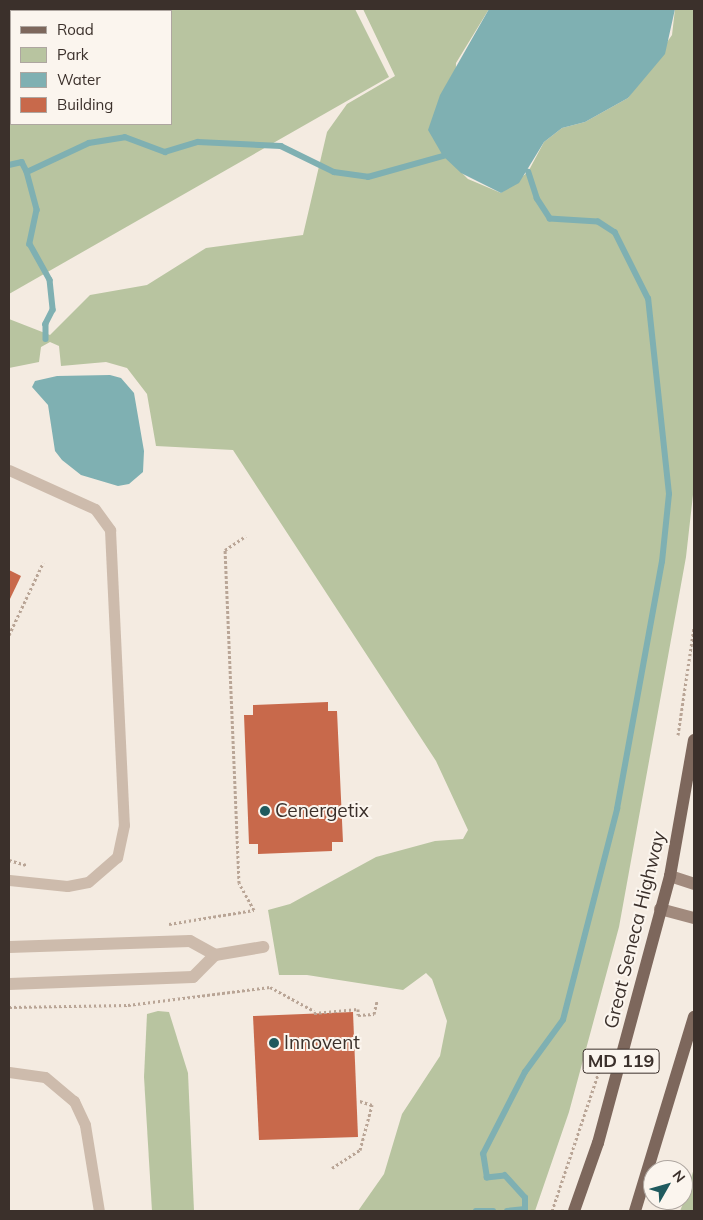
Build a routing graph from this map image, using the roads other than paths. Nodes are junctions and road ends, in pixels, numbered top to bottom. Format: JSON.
{"nodes":[{"id":1,"x":9,"y":470,"type":"edge"},
{"id":2,"x":694,"y":740,"type":"edge"},
{"id":3,"x":670,"y":876,"type":"junction"},
{"id":4,"x":9,"y":880,"type":"edge"},
{"id":5,"x":694,"y":884,"type":"edge"},
{"id":6,"x":660,"y":909,"type":"junction"},
{"id":7,"x":694,"y":918,"type":"edge"},
{"id":8,"x":9,"y":947,"type":"edge"},
{"id":9,"x":263,"y":947,"type":"dead end"},
{"id":10,"x":215,"y":954,"type":"junction"},
{"id":11,"x":9,"y":984,"type":"edge"},
{"id":12,"x":694,"y":1017,"type":"edge"},
{"id":13,"x":9,"y":1072,"type":"edge"},
{"id":14,"x":99,"y":1211,"type":"edge"},
{"id":15,"x":574,"y":1211,"type":"edge"},
{"id":16,"x":635,"y":1211,"type":"edge"}],
"edges":[{"from":1,"to":4,"type":"lane"},
{"from":2,"to":3,"type":"main road","name":"Great Seneca Highway","number":"MD 119"},
{"from":3,"to":5,"type":"street"},
{"from":3,"to":6,"type":"main road","name":"Great Seneca Highway","number":"MD 119"},
{"from":6,"to":7,"type":"street"},
{"from":6,"to":15,"type":"main road","name":"Great Seneca Highway","number":"MD 119"},
{"from":8,"to":10,"type":"street"},
{"from":9,"to":10,"type":"street"},
{"from":10,"to":11,"type":"street"},
{"from":12,"to":16,"type":"main road","number":"MD 119"},
{"from":13,"to":14,"type":"lane"}]}
